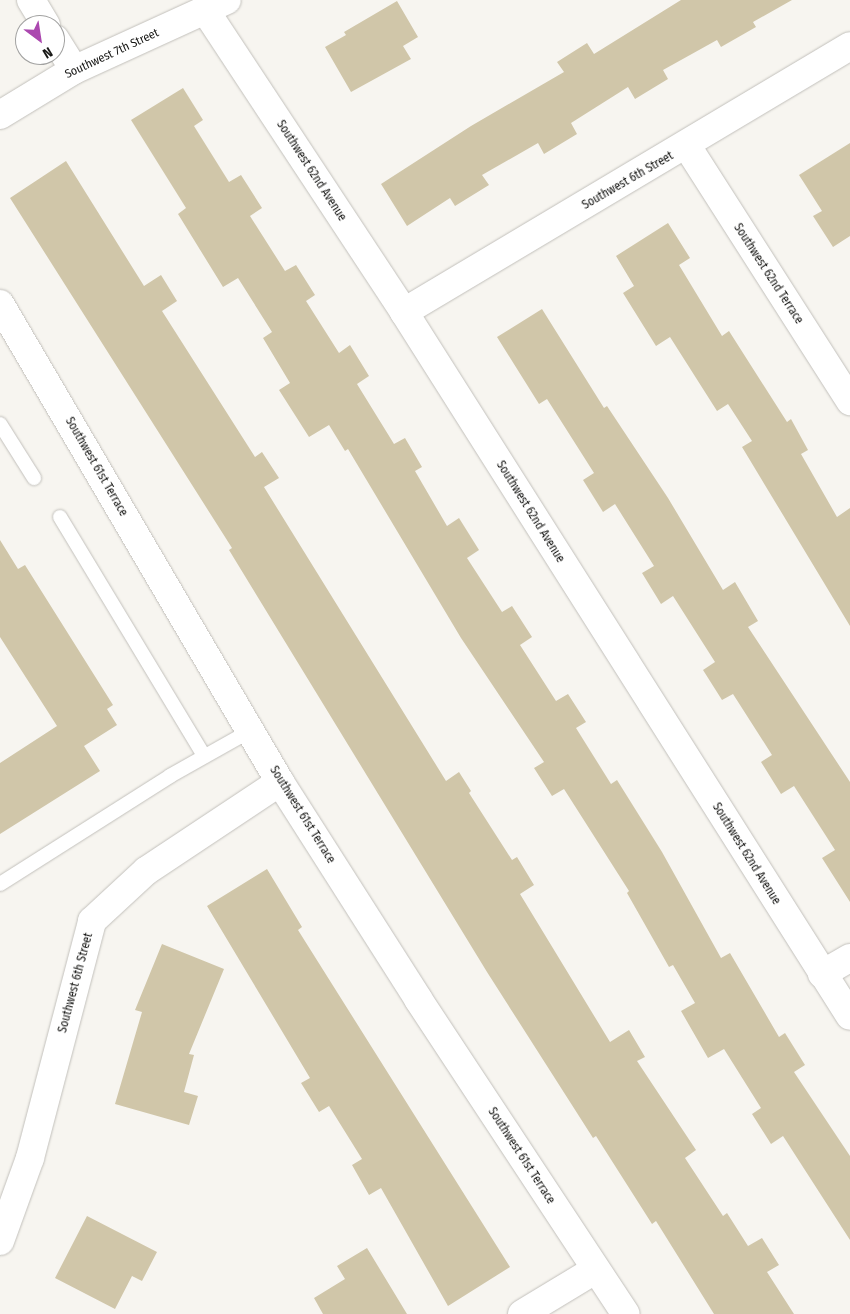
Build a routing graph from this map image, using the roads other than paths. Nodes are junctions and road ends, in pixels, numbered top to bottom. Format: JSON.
{"nodes":[{"id":1,"x":31,"y":0,"type":"edge"},
{"id":2,"x":216,"y":5,"type":"edge"},
{"id":3,"x":40,"y":15,"type":"edge"},
{"id":4,"x":850,"y":46,"type":"edge"},
{"id":5,"x":65,"y":55,"type":"edge"},
{"id":6,"x":74,"y":70,"type":"junction"},
{"id":7,"x":0,"y":115,"type":"edge"},
{"id":8,"x":687,"y":146,"type":"junction"},
{"id":9,"x":0,"y":304,"type":"edge"},
{"id":10,"x":404,"y":312,"type":"junction"},
{"id":11,"x":850,"y":402,"type":"edge"},
{"id":12,"x":0,"y":424,"type":"edge"},
{"id":13,"x":34,"y":478,"type":"dead end"},
{"id":14,"x":60,"y":517,"type":"dead end"},
{"id":15,"x":250,"y":731,"type":"junction"},
{"id":16,"x":204,"y":756,"type":"junction"},
{"id":17,"x":280,"y":782,"type":"junction"},
{"id":18,"x":0,"y":884,"type":"edge"},
{"id":19,"x":850,"y":958,"type":"edge"},
{"id":20,"x":822,"y":974,"type":"junction"},
{"id":21,"x":850,"y":1016,"type":"edge"},
{"id":22,"x":0,"y":1241,"type":"edge"},
{"id":23,"x":595,"y":1270,"type":"junction"},
{"id":24,"x":522,"y":1314,"type":"edge"},
{"id":25,"x":626,"y":1314,"type":"edge"}],
"edges":[{"from":1,"to":3,"type":"street"},
{"from":2,"to":6,"type":"street","name":"Southwest 7th Street"},
{"from":2,"to":10,"type":"street","name":"Southwest 62nd Avenue"},
{"from":4,"to":8,"type":"street","name":"Southwest 6th Street"},
{"from":5,"to":6,"type":"street"},
{"from":6,"to":7,"type":"street","name":"Southwest 7th Street"},
{"from":8,"to":10,"type":"street","name":"Southwest 6th Street"},
{"from":8,"to":11,"type":"street","name":"Southwest 62nd Terrace"},
{"from":9,"to":15,"type":"street","name":"Southwest 61st Terrace"},
{"from":10,"to":20,"type":"street","name":"Southwest 62nd Avenue"},
{"from":12,"to":13,"type":"lane"},
{"from":14,"to":16,"type":"lane"},
{"from":15,"to":16,"type":"lane"},
{"from":15,"to":17,"type":"street","name":"Southwest 61st Terrace"},
{"from":16,"to":18,"type":"lane"},
{"from":17,"to":22,"type":"street","name":"Southwest 6th Street"},
{"from":17,"to":23,"type":"street","name":"Southwest 61st Terrace"},
{"from":19,"to":20,"type":"street"},
{"from":20,"to":21,"type":"street","name":"Southwest 62nd Avenue"},
{"from":23,"to":24,"type":"street"},
{"from":23,"to":25,"type":"street","name":"Southwest 61st Terrace"}]}
